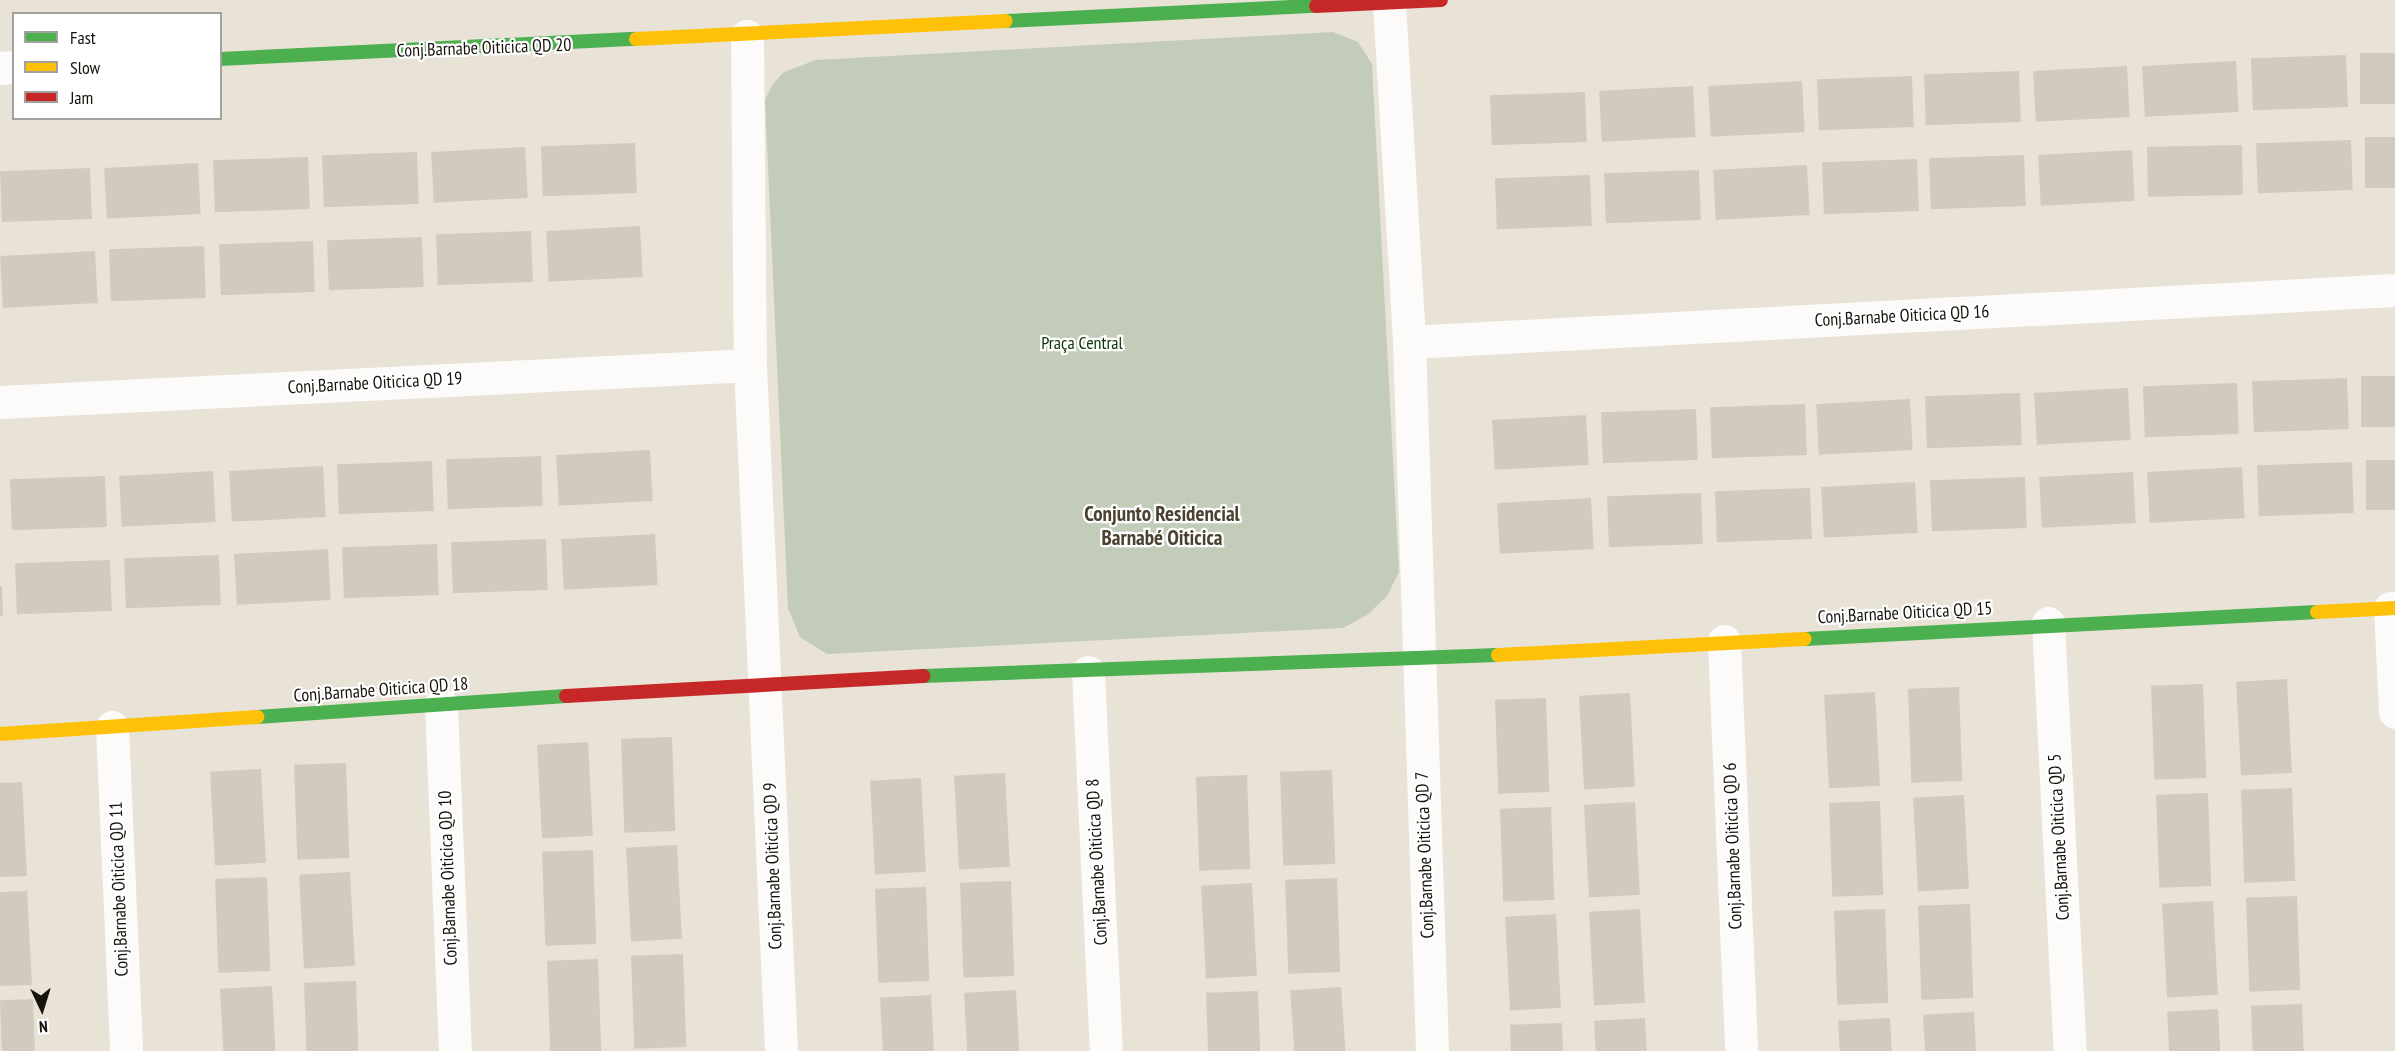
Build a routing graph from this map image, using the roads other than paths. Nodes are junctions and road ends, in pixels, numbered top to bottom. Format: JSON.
{"nodes":[{"id":1,"x":1441,"y":0,"type":"edge"},
{"id":2,"x":1389,"y":3,"type":"junction"},
{"id":3,"x":1063,"y":7,"type":"edge"},
{"id":4,"x":747,"y":36,"type":"junction"},
{"id":5,"x":222,"y":59,"type":"edge"},
{"id":6,"x":2395,"y":290,"type":"edge"},
{"id":7,"x":1409,"y":342,"type":"junction"},
{"id":8,"x":750,"y":365,"type":"junction"},
{"id":9,"x":0,"y":402,"type":"edge"},
{"id":10,"x":2392,"y":608,"type":"edge"},
{"id":11,"x":2048,"y":623,"type":"junction"},
{"id":12,"x":1724,"y":641,"type":"junction"},
{"id":13,"x":1417,"y":659,"type":"junction"},
{"id":14,"x":1088,"y":672,"type":"junction"},
{"id":15,"x":765,"y":682,"type":"junction"},
{"id":16,"x":441,"y":704,"type":"junction"},
{"id":17,"x":2395,"y":712,"type":"edge"},
{"id":18,"x":112,"y":727,"type":"junction"},
{"id":19,"x":0,"y":734,"type":"edge"},
{"id":20,"x":126,"y":1051,"type":"edge"},
{"id":21,"x":455,"y":1051,"type":"edge"},
{"id":22,"x":781,"y":1051,"type":"edge"},
{"id":23,"x":1106,"y":1051,"type":"edge"},
{"id":24,"x":1432,"y":1051,"type":"edge"},
{"id":25,"x":1741,"y":1051,"type":"edge"},
{"id":26,"x":2070,"y":1051,"type":"edge"}],
"edges":[{"from":1,"to":2,"type":"street","name":"Conj.Barnabe Oiticica QD 20"},
{"from":2,"to":3,"type":"street","name":"Conj.Barnabe Oiticica QD 20"},
{"from":2,"to":7,"type":"street","name":"Conj.Barnabe Oiticica QD 7"},
{"from":3,"to":4,"type":"street","name":"Conj.Barnabe Oiticica QD 20"},
{"from":4,"to":5,"type":"street","name":"Conj.Barnabe Oiticica QD 20"},
{"from":4,"to":8,"type":"street","name":"Conj.Barnabe Oiticica QD 9"},
{"from":6,"to":7,"type":"street","name":"Conj.Barnabe Oiticica QD 16"},
{"from":7,"to":13,"type":"street","name":"Conj.Barnabe Oiticica QD 7"},
{"from":8,"to":9,"type":"street","name":"Conj.Barnabe Oiticica QD 19"},
{"from":8,"to":15,"type":"street","name":"Conj.Barnabe Oiticica QD 9"},
{"from":10,"to":11,"type":"street","name":"Conj.Barnabe Oiticica QD 15"},
{"from":10,"to":17,"type":"street"},
{"from":11,"to":12,"type":"street","name":"Conj.Barnabe Oiticica QD 15"},
{"from":11,"to":26,"type":"street","name":"Conj.Barnabe Oiticica QD 5"},
{"from":12,"to":13,"type":"street","name":"Conj.Barnabe Oiticica QD 15"},
{"from":12,"to":25,"type":"street","name":"Conj.Barnabe Oiticica QD 6"},
{"from":13,"to":14,"type":"street","name":"Conj.Barnabe Oiticica QD 15"},
{"from":13,"to":24,"type":"street","name":"Conj.Barnabe Oiticica QD 7"},
{"from":14,"to":15,"type":"street","name":"Conj.Barnabe Oiticica QD 18"},
{"from":14,"to":23,"type":"street","name":"Conj.Barnabe Oiticica QD 8"},
{"from":15,"to":16,"type":"street","name":"Conj.Barnabe Oiticica QD 18"},
{"from":15,"to":22,"type":"street","name":"Conj.Barnabe Oiticica QD 9"},
{"from":16,"to":18,"type":"street","name":"Conj.Barnabe Oiticica QD 18"},
{"from":16,"to":21,"type":"street","name":"Conj.Barnabe Oiticica QD 10"},
{"from":18,"to":19,"type":"street","name":"Conj.Barnabe Oiticica QD 18"},
{"from":18,"to":20,"type":"street","name":"Conj.Barnabe Oiticica QD 11"}]}
